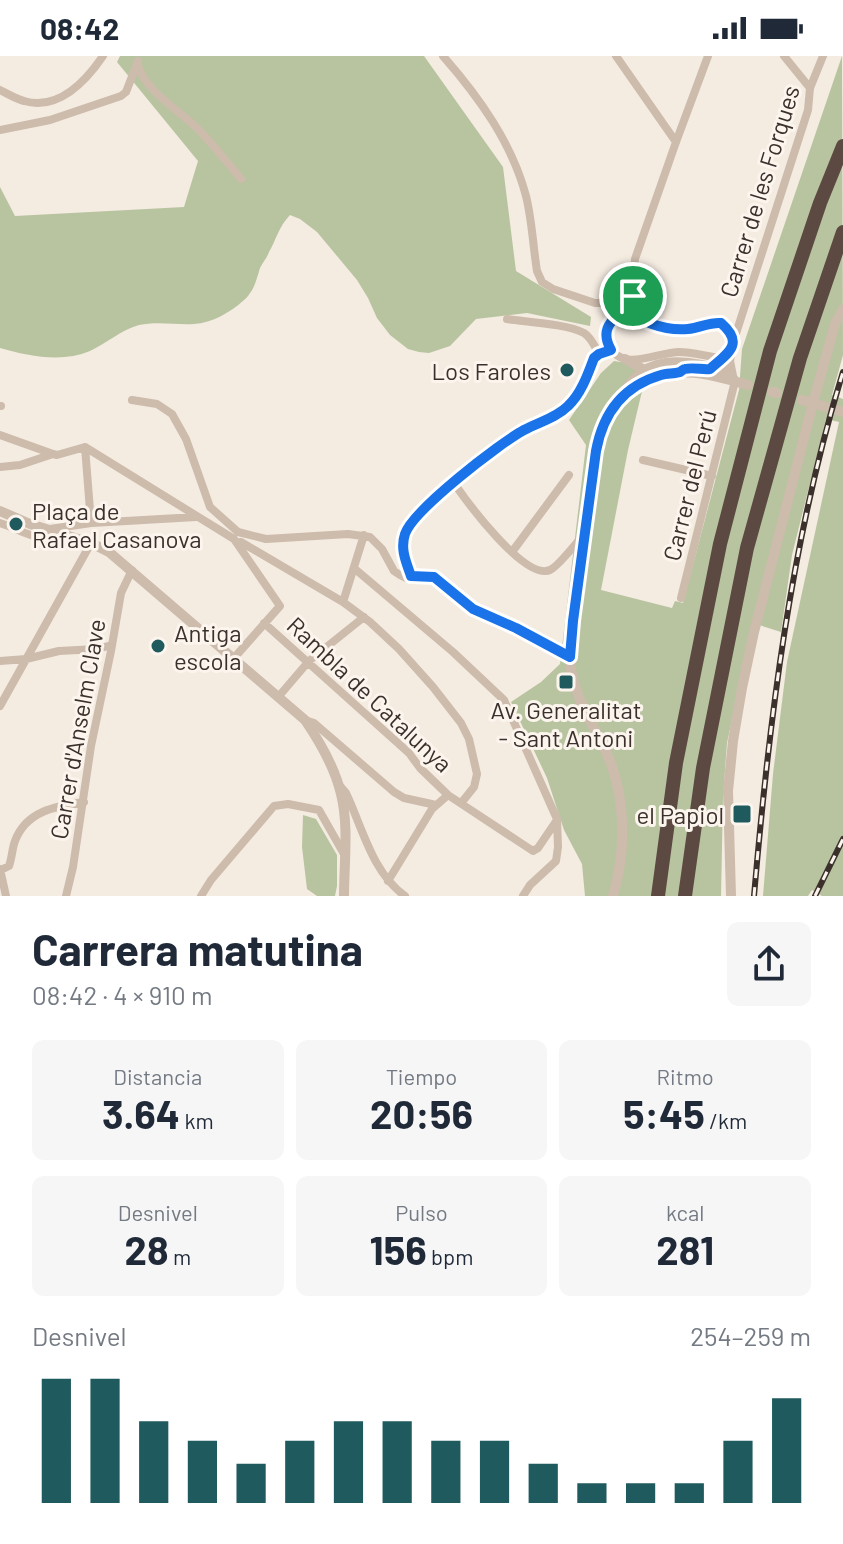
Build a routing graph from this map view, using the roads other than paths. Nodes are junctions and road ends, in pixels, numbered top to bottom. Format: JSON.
{"nodes":[{"id":1,"x":103,"y":56,"type":"edge"},
{"id":2,"x":443,"y":56,"type":"edge"},
{"id":3,"x":616,"y":56,"type":"edge"},
{"id":4,"x":708,"y":56,"type":"edge"},
{"id":5,"x":784,"y":56,"type":"edge"},
{"id":6,"x":823,"y":56,"type":"edge"},
{"id":7,"x":138,"y":59,"type":"edge"},
{"id":8,"x":810,"y":88,"type":"junction"},
{"id":9,"x":0,"y":90,"type":"edge"},
{"id":10,"x":0,"y":130,"type":"edge"},
{"id":11,"x":676,"y":142,"type":"junction"},
{"id":12,"x":843,"y":146,"type":"edge"},
{"id":13,"x":241,"y":179,"type":"dead end"},
{"id":14,"x":843,"y":232,"type":"edge"},
{"id":15,"x":633,"y":286,"type":"junction"},
{"id":16,"x":595,"y":303,"type":"junction"},
{"id":17,"x":609,"y":303,"type":"junction"},
{"id":18,"x":843,"y":309,"type":"edge"},
{"id":19,"x":622,"y":313,"type":"junction"},
{"id":20,"x":507,"y":319,"type":"dead end"},
{"id":21,"x":610,"y":322,"type":"junction"},
{"id":22,"x":729,"y":348,"type":"junction"},
{"id":23,"x":611,"y":350,"type":"junction"},
{"id":24,"x":599,"y":354,"type":"junction"},
{"id":25,"x":625,"y":359,"type":"junction"},
{"id":26,"x":712,"y":368,"type":"junction"},
{"id":27,"x":645,"y":370,"type":"junction"},
{"id":28,"x":681,"y":372,"type":"junction"},
{"id":29,"x":659,"y":376,"type":"junction"},
{"id":30,"x":734,"y":378,"type":"junction"},
{"id":31,"x":632,"y":381,"type":"junction"},
{"id":32,"x":748,"y":385,"type":"dead end"},
{"id":33,"x":620,"y":397,"type":"junction"},
{"id":34,"x":132,"y":400,"type":"dead end"},
{"id":35,"x":807,"y":401,"type":"junction"},
{"id":36,"x":843,"y":412,"type":"edge"},
{"id":37,"x":0,"y":435,"type":"edge"},
{"id":38,"x":85,"y":447,"type":"junction"},
{"id":39,"x":53,"y":454,"type":"junction"},
{"id":40,"x":643,"y":460,"type":"dead end"},
{"id":41,"x":0,"y":467,"type":"edge"},
{"id":42,"x":569,"y":475,"type":"dead end"},
{"id":43,"x":712,"y":476,"type":"junction"},
{"id":44,"x":454,"y":483,"type":"junction"},
{"id":45,"x":0,"y":511,"type":"edge"},
{"id":46,"x":197,"y":517,"type":"junction"},
{"id":47,"x":0,"y":523,"type":"edge"},
{"id":48,"x":91,"y":523,"type":"junction"},
{"id":49,"x":47,"y":530,"type":"junction"},
{"id":50,"x":59,"y":533,"type":"junction"},
{"id":51,"x":585,"y":533,"type":"junction"},
{"id":52,"x":364,"y":535,"type":"junction"},
{"id":53,"x":236,"y":538,"type":"junction"},
{"id":54,"x":91,"y":543,"type":"junction"},
{"id":55,"x":512,"y":552,"type":"junction"},
{"id":56,"x":355,"y":569,"type":"junction"},
{"id":57,"x":132,"y":570,"type":"junction"},
{"id":58,"x":411,"y":576,"type":"junction"},
{"id":59,"x":681,"y":598,"type":"dead end"},
{"id":60,"x":343,"y":602,"type":"junction"},
{"id":61,"x":364,"y":617,"type":"junction"},
{"id":62,"x":264,"y":623,"type":"junction"},
{"id":63,"x":112,"y":645,"type":"junction"},
{"id":64,"x":570,"y":657,"type":"junction"},
{"id":65,"x":234,"y":658,"type":"junction"},
{"id":66,"x":26,"y":659,"type":"junction"},
{"id":67,"x":0,"y":661,"type":"edge"},
{"id":68,"x":309,"y":661,"type":"junction"},
{"id":69,"x":279,"y":696,"type":"junction"},
{"id":70,"x":0,"y":706,"type":"edge"},
{"id":71,"x":305,"y":720,"type":"junction"},
{"id":72,"x":337,"y":782,"type":"junction"},
{"id":73,"x":448,"y":795,"type":"junction"},
{"id":74,"x":84,"y":802,"type":"junction"},
{"id":75,"x":462,"y":802,"type":"junction"},
{"id":76,"x":436,"y":805,"type":"junction"},
{"id":77,"x":557,"y":819,"type":"junction"},
{"id":78,"x":345,"y":854,"type":"junction"},
{"id":79,"x":0,"y":869,"type":"edge"},
{"id":80,"x":388,"y":881,"type":"junction"},
{"id":81,"x":6,"y":896,"type":"edge"},
{"id":82,"x":66,"y":896,"type":"edge"},
{"id":83,"x":201,"y":896,"type":"edge"},
{"id":84,"x":344,"y":896,"type":"edge"},
{"id":85,"x":405,"y":896,"type":"edge"},
{"id":86,"x":523,"y":896,"type":"edge"},
{"id":87,"x":613,"y":896,"type":"edge"},
{"id":88,"x":658,"y":896,"type":"edge"},
{"id":89,"x":685,"y":896,"type":"edge"},
{"id":90,"x":731,"y":896,"type":"edge"}],
"edges":[{"from":1,"to":9,"type":"street"},
{"from":2,"to":16,"type":"street"},
{"from":3,"to":11,"type":"street"},
{"from":4,"to":11,"type":"street"},
{"from":5,"to":8,"type":"street"},
{"from":6,"to":8,"type":"street","name":"Carrer de les Forques"},
{"from":7,"to":10,"type":"street"},
{"from":7,"to":13,"type":"street"},
{"from":8,"to":22,"type":"street","name":"Carrer de les Forques"},
{"from":11,"to":15,"type":"street"},
{"from":12,"to":88,"type":"highway"},
{"from":14,"to":89,"type":"highway"},
{"from":15,"to":17,"type":"street"},
{"from":15,"to":19,"type":"street"},
{"from":16,"to":17,"type":"street"},
{"from":16,"to":21,"type":"street"},
{"from":17,"to":19,"type":"street"},
{"from":18,"to":35,"type":"street"},
{"from":19,"to":21,"type":"street"},
{"from":19,"to":22,"type":"street","name":"Carrer de les Forques"},
{"from":20,"to":24,"type":"street"},
{"from":21,"to":23,"type":"street"},
{"from":22,"to":25,"type":"street"},
{"from":22,"to":26,"type":"street"},
{"from":22,"to":30,"type":"street"},
{"from":23,"to":24,"type":"street"},
{"from":23,"to":25,"type":"street"},
{"from":24,"to":44,"type":"street"},
{"from":25,"to":27,"type":"street"},
{"from":25,"to":31,"type":"street"},
{"from":26,"to":27,"type":"street"},
{"from":26,"to":28,"type":"street"},
{"from":26,"to":30,"type":"street"},
{"from":27,"to":29,"type":"street"},
{"from":27,"to":31,"type":"street"},
{"from":28,"to":29,"type":"street"},
{"from":28,"to":30,"type":"street"},
{"from":29,"to":33,"type":"street"},
{"from":30,"to":32,"type":"street"},
{"from":30,"to":43,"type":"street","name":"Carrer del Perú"},
{"from":31,"to":33,"type":"street"},
{"from":33,"to":51,"type":"street"},
{"from":34,"to":53,"type":"street"},
{"from":35,"to":36,"type":"street"},
{"from":35,"to":90,"type":"street"},
{"from":37,"to":39,"type":"street"},
{"from":38,"to":39,"type":"street"},
{"from":38,"to":46,"type":"street"},
{"from":38,"to":48,"type":"street"},
{"from":39,"to":41,"type":"street"},
{"from":40,"to":43,"type":"street"},
{"from":42,"to":55,"type":"street"},
{"from":43,"to":59,"type":"street","name":"Carrer del Perú"},
{"from":44,"to":55,"type":"street"},
{"from":44,"to":58,"type":"street"},
{"from":45,"to":49,"type":"street"},
{"from":46,"to":48,"type":"street"},
{"from":46,"to":53,"type":"street"},
{"from":47,"to":50,"type":"street"},
{"from":48,"to":49,"type":"street"},
{"from":49,"to":50,"type":"street"},
{"from":50,"to":54,"type":"street"},
{"from":51,"to":55,"type":"street"},
{"from":51,"to":64,"type":"street"},
{"from":52,"to":53,"type":"street"},
{"from":52,"to":56,"type":"street"},
{"from":52,"to":58,"type":"street"},
{"from":53,"to":60,"type":"street"},
{"from":53,"to":62,"type":"street"},
{"from":54,"to":57,"type":"street"},
{"from":54,"to":66,"type":"street"},
{"from":56,"to":60,"type":"street"},
{"from":56,"to":77,"type":"street"},
{"from":57,"to":63,"type":"street","name":"Carrer d'Anselm Clave"},
{"from":57,"to":65,"type":"street"},
{"from":58,"to":64,"type":"street"},
{"from":60,"to":61,"type":"street"},
{"from":61,"to":68,"type":"street"},
{"from":61,"to":75,"type":"street"},
{"from":62,"to":65,"type":"street"},
{"from":62,"to":68,"type":"street","name":"Rambla de Catalunya"},
{"from":63,"to":66,"type":"street"},
{"from":63,"to":74,"type":"street","name":"Carrer d'Anselm Clave"},
{"from":64,"to":87,"type":"street"},
{"from":65,"to":69,"type":"street"},
{"from":66,"to":67,"type":"street"},
{"from":66,"to":70,"type":"street"},
{"from":68,"to":69,"type":"street"},
{"from":68,"to":73,"type":"street","name":"Rambla de Catalunya"},
{"from":69,"to":71,"type":"street"},
{"from":71,"to":72,"type":"street"},
{"from":71,"to":76,"type":"street"},
{"from":72,"to":78,"type":"street"},
{"from":72,"to":80,"type":"street"},
{"from":73,"to":75,"type":"street","name":"Rambla de Catalunya"},
{"from":73,"to":76,"type":"street"},
{"from":74,"to":79,"type":"street"},
{"from":74,"to":82,"type":"street","name":"Carrer d'Anselm Clave"},
{"from":75,"to":77,"type":"street","name":"Rambla de Catalunya"},
{"from":76,"to":80,"type":"street"},
{"from":77,"to":86,"type":"street"},
{"from":78,"to":83,"type":"street"},
{"from":78,"to":84,"type":"street"},
{"from":79,"to":81,"type":"street"},
{"from":80,"to":85,"type":"street"}]}
